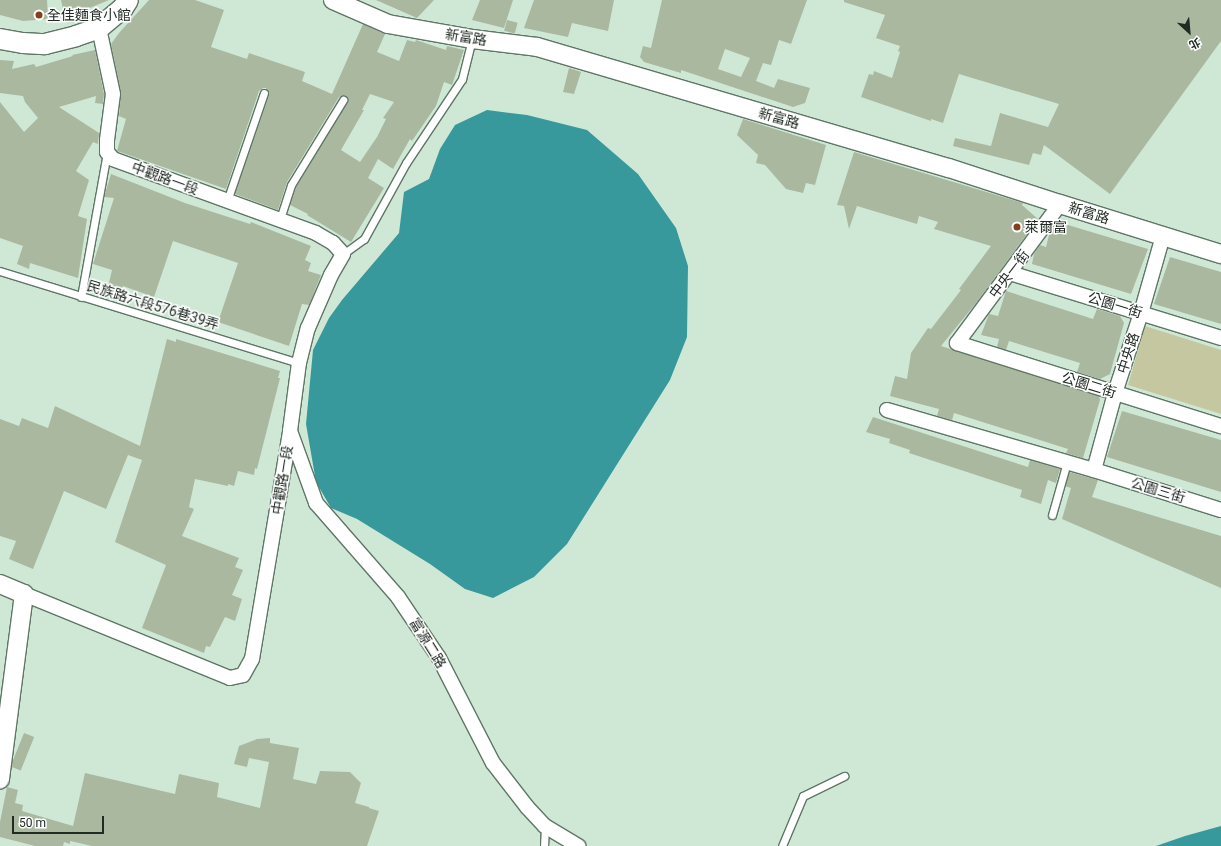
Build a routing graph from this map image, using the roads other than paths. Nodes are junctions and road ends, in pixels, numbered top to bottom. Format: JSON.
{"nodes":[{"id":1,"x":128,"y":0,"type":"edge"},
{"id":2,"x":333,"y":0,"type":"edge"},
{"id":3,"x":354,"y":4,"type":"edge"},
{"id":4,"x":99,"y":28,"type":"junction"},
{"id":5,"x":472,"y":39,"type":"junction"},
{"id":6,"x":0,"y":40,"type":"edge"},
{"id":7,"x":264,"y":93,"type":"dead end"},
{"id":8,"x":344,"y":100,"type":"dead end"},
{"id":9,"x":107,"y":152,"type":"junction"},
{"id":10,"x":228,"y":201,"type":"junction"},
{"id":11,"x":1060,"y":204,"type":"junction"},
{"id":12,"x":280,"y":219,"type":"junction"},
{"id":13,"x":1163,"y":236,"type":"junction"},
{"id":14,"x":343,"y":254,"type":"junction"},
{"id":15,"x":1221,"y":254,"type":"edge"},
{"id":16,"x":0,"y":271,"type":"edge"},
{"id":17,"x":1010,"y":273,"type":"junction"},
{"id":18,"x":81,"y":297,"type":"junction"},
{"id":19,"x":1141,"y":313,"type":"junction"},
{"id":20,"x":1221,"y":338,"type":"edge"},
{"id":21,"x":957,"y":344,"type":"joint"},
{"id":22,"x":299,"y":363,"type":"junction"},
{"id":23,"x":1115,"y":393,"type":"junction"},
{"id":24,"x":887,"y":410,"type":"dead end"},
{"id":25,"x":1221,"y":426,"type":"edge"},
{"id":26,"x":290,"y":431,"type":"junction"},
{"id":27,"x":1067,"y":462,"type":"junction"},
{"id":28,"x":1094,"y":470,"type":"junction"},
{"id":29,"x":1221,"y":510,"type":"edge"},
{"id":30,"x":1052,"y":515,"type":"dead end"},
{"id":31,"x":0,"y":584,"type":"edge"},
{"id":32,"x":24,"y":594,"type":"junction"},
{"id":33,"x":844,"y":776,"type":"dead end"},
{"id":34,"x":0,"y":779,"type":"edge"},
{"id":35,"x":545,"y":826,"type":"junction"},
{"id":36,"x":544,"y":846,"type":"edge"},
{"id":37,"x":578,"y":846,"type":"edge"},
{"id":38,"x":782,"y":846,"type":"edge"}],
"edges":[{"from":1,"to":4,"type":"main road"},
{"from":2,"to":3,"type":"street","name":"新富路"},
{"from":3,"to":5,"type":"street","name":"新富路"},
{"from":4,"to":6,"type":"main road"},
{"from":4,"to":9,"type":"street"},
{"from":5,"to":11,"type":"street","name":"新富路"},
{"from":5,"to":14,"type":"lane"},
{"from":7,"to":10,"type":"lane"},
{"from":8,"to":12,"type":"lane"},
{"from":9,"to":10,"type":"street","name":"中觀路一段"},
{"from":9,"to":18,"type":"lane"},
{"from":10,"to":12,"type":"street","name":"中觀路一段"},
{"from":11,"to":13,"type":"street","name":"新富路"},
{"from":11,"to":17,"type":"street","name":"中央一街"},
{"from":12,"to":14,"type":"street","name":"中觀路一段"},
{"from":13,"to":15,"type":"street","name":"新富路"},
{"from":13,"to":19,"type":"street","name":"中央路"},
{"from":14,"to":22,"type":"street","name":"中觀路一段"},
{"from":16,"to":18,"type":"lane","name":"民族路六段576巷39弄"},
{"from":17,"to":19,"type":"street","name":"公園一街"},
{"from":17,"to":21,"type":"street","name":"中央一街"},
{"from":18,"to":22,"type":"lane","name":"民族路六段576巷39弄"},
{"from":19,"to":20,"type":"street","name":"公園一街"},
{"from":19,"to":23,"type":"street","name":"中央路"},
{"from":21,"to":23,"type":"street","name":"公園二街"},
{"from":22,"to":26,"type":"street","name":"中觀路一段"},
{"from":23,"to":25,"type":"street","name":"公園二街"},
{"from":23,"to":28,"type":"street","name":"中央路"},
{"from":24,"to":27,"type":"street","name":"公園三街"},
{"from":26,"to":32,"type":"street","name":"中觀路一段"},
{"from":26,"to":35,"type":"street","name":"富源二路"},
{"from":27,"to":28,"type":"street","name":"公園三街"},
{"from":27,"to":30,"type":"lane"},
{"from":28,"to":29,"type":"street","name":"公園三街"},
{"from":31,"to":32,"type":"street"},
{"from":32,"to":34,"type":"street"},
{"from":33,"to":38,"type":"lane"},
{"from":35,"to":36,"type":"lane"},
{"from":35,"to":37,"type":"street","name":"富源二路"}]}
